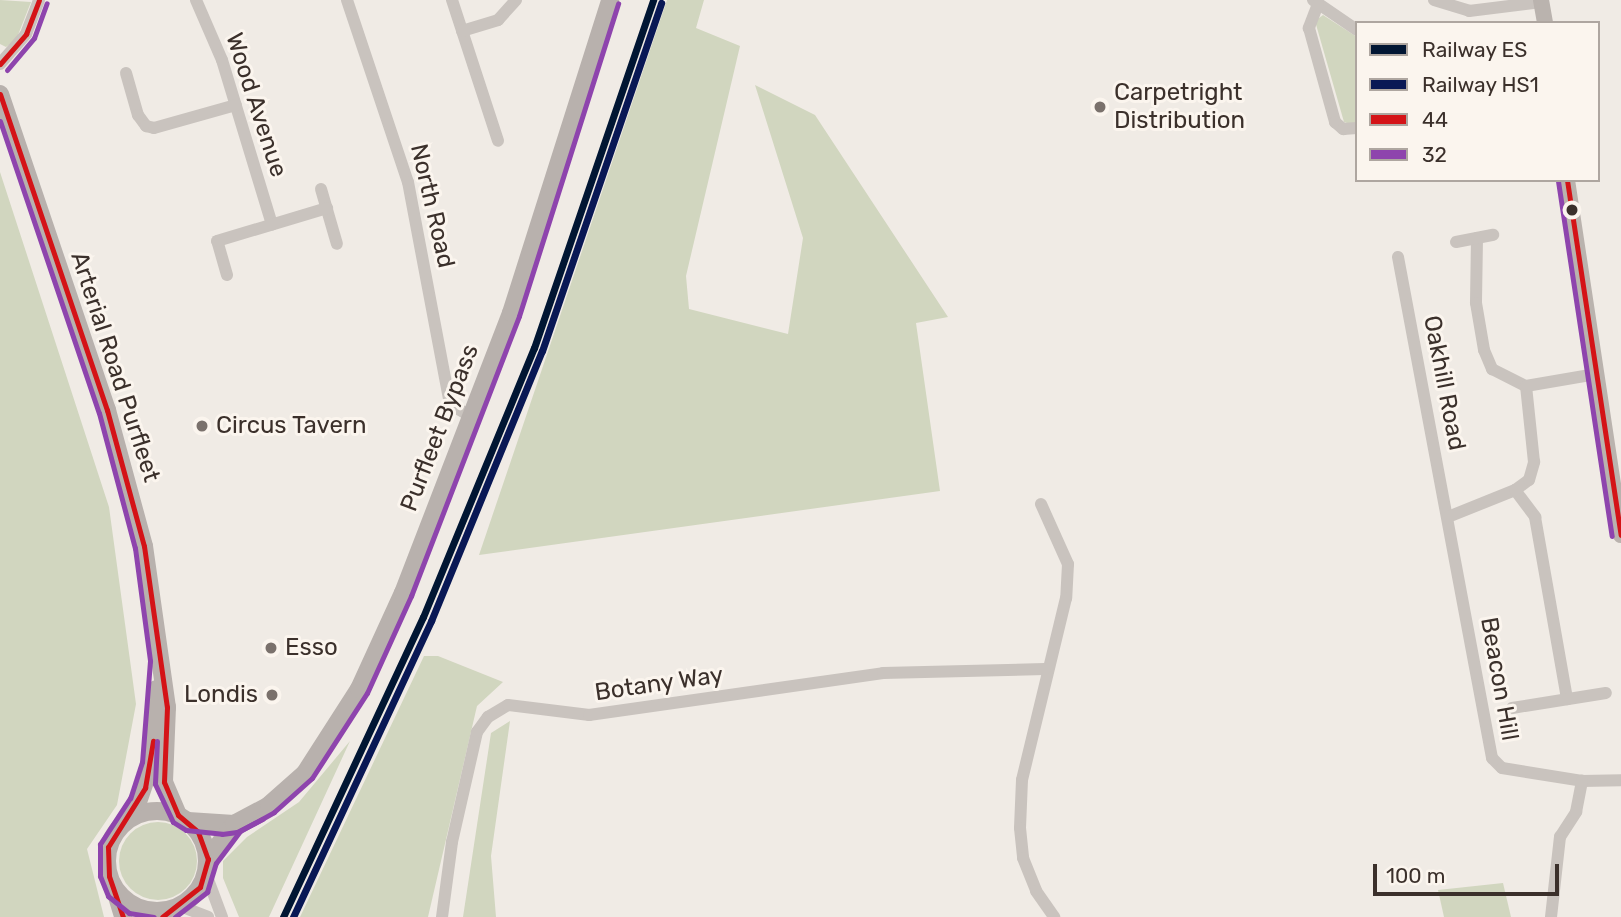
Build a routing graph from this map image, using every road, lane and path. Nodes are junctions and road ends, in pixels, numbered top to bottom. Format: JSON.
{"nodes":[{"id":1,"x":39,"y":0,"type":"edge"},
{"id":2,"x":196,"y":0,"type":"edge"},
{"id":3,"x":452,"y":0,"type":"edge"},
{"id":4,"x":516,"y":0,"type":"edge"},
{"id":5,"x":610,"y":0,"type":"edge"},
{"id":6,"x":1434,"y":0,"type":"edge"},
{"id":7,"x":351,"y":1,"type":"edge"},
{"id":8,"x":1541,"y":1,"type":"edge"},
{"id":9,"x":1315,"y":2,"type":"edge"},
{"id":10,"x":1545,"y":21,"type":"edge"},
{"id":11,"x":1355,"y":29,"type":"edge"},
{"id":12,"x":462,"y":31,"type":"junction"},
{"id":13,"x":0,"y":64,"type":"edge"},
{"id":14,"x":126,"y":73,"type":"dead end"},
{"id":15,"x":0,"y":94,"type":"edge"},
{"id":16,"x":236,"y":105,"type":"junction"},
{"id":17,"x":1355,"y":128,"type":"edge"},
{"id":18,"x":498,"y":141,"type":"dead end"},
{"id":19,"x":1567,"y":182,"type":"edge"},
{"id":20,"x":321,"y":189,"type":"dead end"},
{"id":21,"x":327,"y":208,"type":"junction"},
{"id":22,"x":272,"y":225,"type":"junction"},
{"id":23,"x":1493,"y":235,"type":"dead end"},
{"id":24,"x":1477,"y":238,"type":"junction"},
{"id":25,"x":1456,"y":242,"type":"dead end"},
{"id":26,"x":337,"y":244,"type":"dead end"},
{"id":27,"x":1398,"y":257,"type":"dead end"},
{"id":28,"x":226,"y":275,"type":"dead end"},
{"id":29,"x":1596,"y":374,"type":"junction"},
{"id":30,"x":1525,"y":386,"type":"junction"},
{"id":31,"x":470,"y":416,"type":"junction"},
{"id":32,"x":1515,"y":490,"type":"junction"},
{"id":33,"x":1041,"y":505,"type":"dead end"},
{"id":34,"x":1448,"y":517,"type":"junction"},
{"id":35,"x":1621,"y":535,"type":"edge"},
{"id":36,"x":159,"y":661,"type":"junction"},
{"id":37,"x":1045,"y":670,"type":"junction"},
{"id":38,"x":1606,"y":693,"type":"dead end"},
{"id":39,"x":1567,"y":699,"type":"junction"},
{"id":40,"x":1512,"y":709,"type":"dead end"},
{"id":41,"x":1621,"y":780,"type":"edge"},
{"id":42,"x":1581,"y":781,"type":"junction"},
{"id":43,"x":183,"y":818,"type":"junction"},
{"id":44,"x":124,"y":822,"type":"junction"},
{"id":45,"x":234,"y":824,"type":"junction"},
{"id":46,"x":207,"y":867,"type":"junction"},
{"id":47,"x":115,"y":890,"type":"junction"},
{"id":48,"x":170,"y":911,"type":"edge"},
{"id":49,"x":123,"y":917,"type":"edge"},
{"id":50,"x":208,"y":917,"type":"edge"},
{"id":51,"x":222,"y":917,"type":"edge"},
{"id":52,"x":442,"y":917,"type":"edge"},
{"id":53,"x":1054,"y":917,"type":"edge"},
{"id":54,"x":1551,"y":917,"type":"edge"}],
"edges":[{"from":1,"to":13,"type":"street"},
{"from":2,"to":16,"type":"street","name":"Wood Avenue"},
{"from":3,"to":12,"type":"street"},
{"from":4,"to":12,"type":"street"},
{"from":5,"to":31,"type":"main road","name":"Purfleet Bypass"},
{"from":6,"to":8,"type":"street"},
{"from":7,"to":31,"type":"street","name":"North Road"},
{"from":8,"to":10,"type":"street"},
{"from":9,"to":11,"type":"street"},
{"from":9,"to":17,"type":"street"},
{"from":12,"to":18,"type":"street"},
{"from":14,"to":16,"type":"street"},
{"from":15,"to":36,"type":"main road","name":"Arterial Road Purfleet"},
{"from":16,"to":22,"type":"street","name":"Wood Avenue"},
{"from":19,"to":29,"type":"street"},
{"from":20,"to":21,"type":"street","name":"Wood Avenue"},
{"from":21,"to":22,"type":"street"},
{"from":21,"to":26,"type":"street","name":"Wood Avenue"},
{"from":22,"to":28,"type":"street"},
{"from":23,"to":24,"type":"street"},
{"from":24,"to":25,"type":"street"},
{"from":24,"to":30,"type":"street"},
{"from":27,"to":34,"type":"street","name":"Oakhill Road"},
{"from":29,"to":30,"type":"street"},
{"from":29,"to":35,"type":"street"},
{"from":30,"to":32,"type":"street"},
{"from":31,"to":45,"type":"main road","name":"Purfleet Bypass"},
{"from":32,"to":34,"type":"street"},
{"from":32,"to":39,"type":"street"},
{"from":33,"to":37,"type":"street"},
{"from":34,"to":42,"type":"street","name":"Beacon Hill"},
{"from":36,"to":43,"type":"main road","name":"Arterial Road Purfleet"},
{"from":36,"to":44,"type":"main road","name":"Arterial Road Purfleet"},
{"from":37,"to":52,"type":"street","name":"Botany Way"},
{"from":37,"to":53,"type":"street"},
{"from":38,"to":39,"type":"street"},
{"from":39,"to":40,"type":"street"},
{"from":41,"to":42,"type":"street","name":"Beacon Hill"},
{"from":42,"to":54,"type":"street"},
{"from":43,"to":44,"type":"main road"},
{"from":43,"to":45,"type":"main road"},
{"from":43,"to":46,"type":"main road"},
{"from":44,"to":47,"type":"main road"},
{"from":45,"to":46,"type":"main road","name":"Purfleet Bypass"},
{"from":46,"to":48,"type":"main road"},
{"from":46,"to":51,"type":"street"},
{"from":47,"to":48,"type":"main road"},
{"from":47,"to":49,"type":"main road"},
{"from":48,"to":50,"type":"street"}]}
